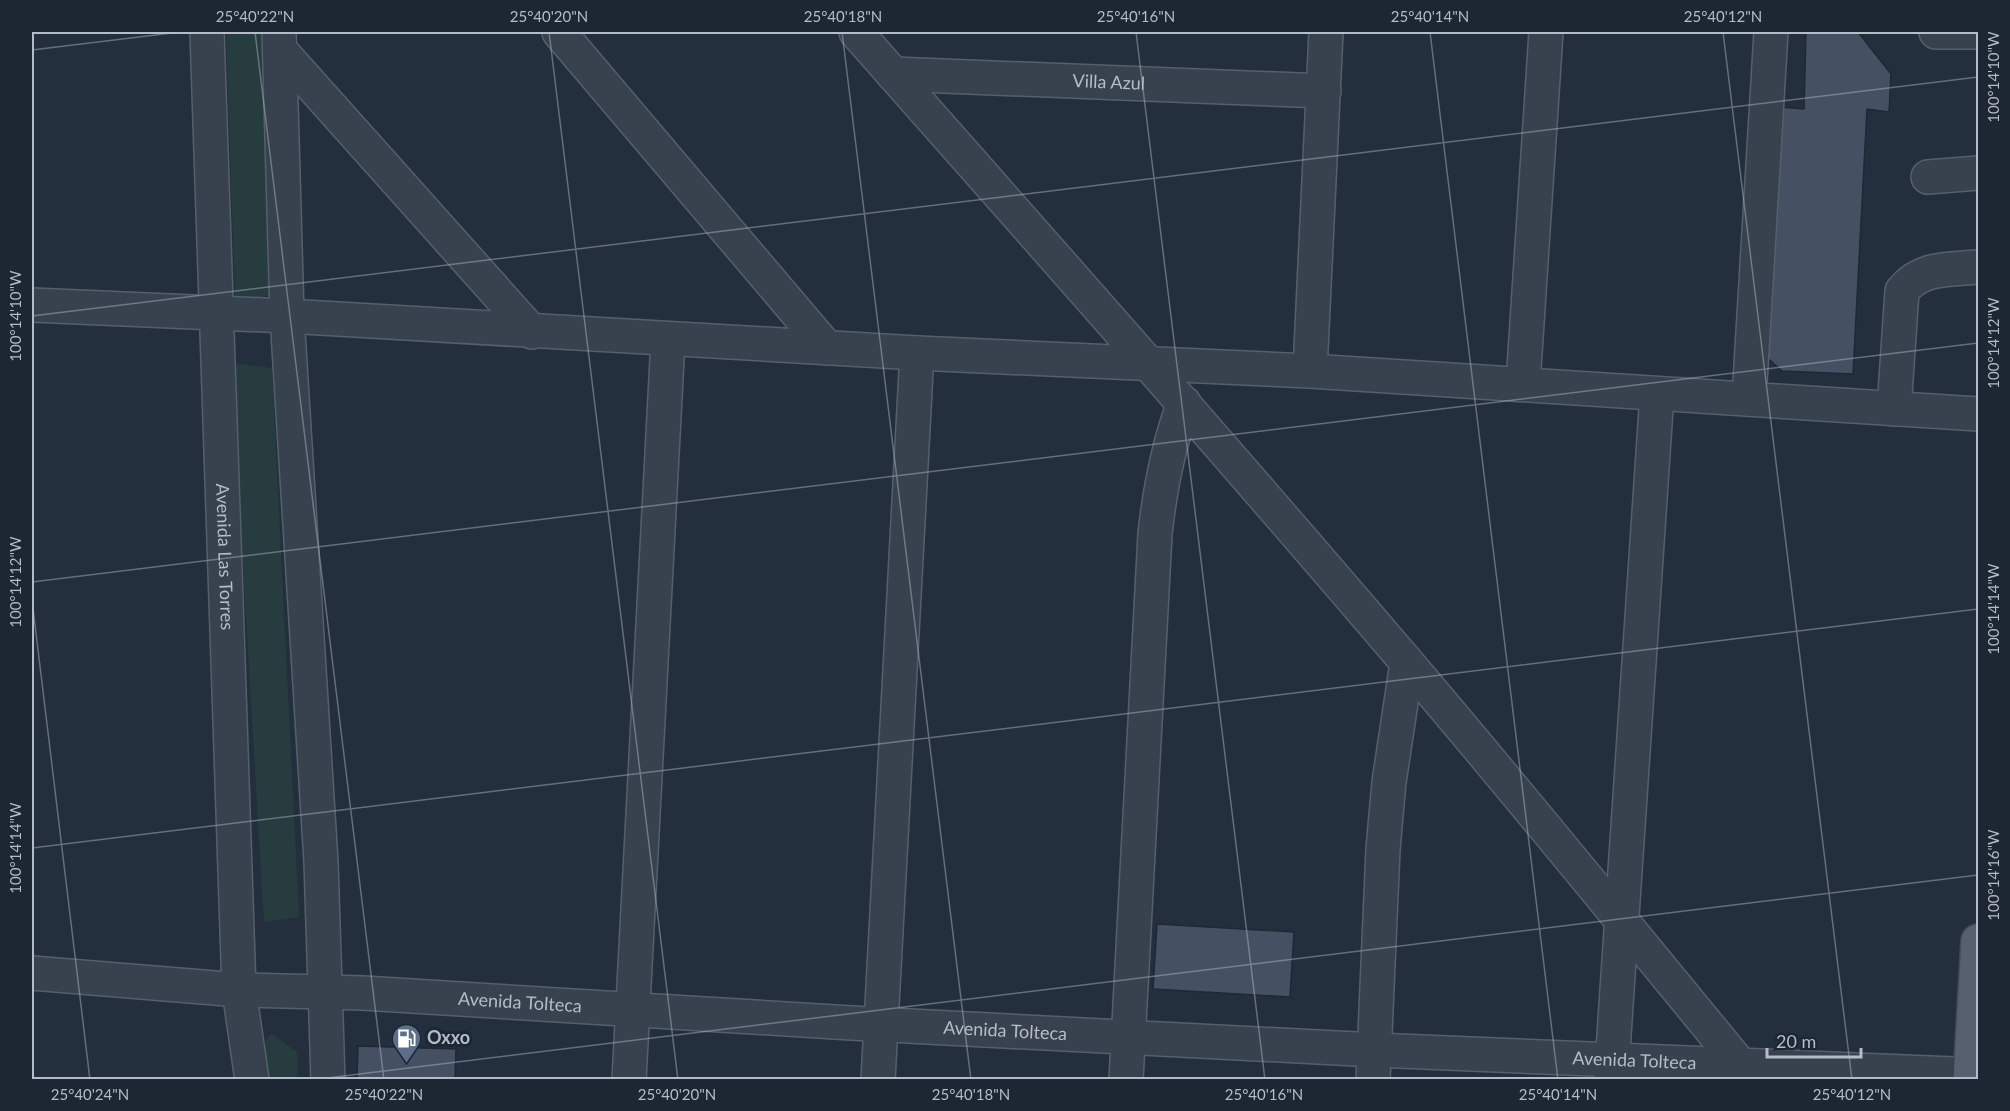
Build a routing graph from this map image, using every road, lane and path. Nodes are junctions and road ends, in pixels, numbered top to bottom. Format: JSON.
{"nodes":[{"id":1,"x":207,"y":32,"type":"edge"},
{"id":2,"x":559,"y":32,"type":"edge"},
{"id":3,"x":856,"y":32,"type":"edge"},
{"id":4,"x":1326,"y":32,"type":"edge"},
{"id":5,"x":1546,"y":32,"type":"edge"},
{"id":6,"x":1770,"y":32,"type":"edge"},
{"id":7,"x":1936,"y":32,"type":"edge"},
{"id":8,"x":1978,"y":32,"type":"edge"},
{"id":9,"x":279,"y":41,"type":"edge"},
{"id":10,"x":893,"y":74,"type":"junction"},
{"id":11,"x":1324,"y":91,"type":"junction"},
{"id":12,"x":1978,"y":173,"type":"edge"},
{"id":13,"x":1928,"y":177,"type":"dead end"},
{"id":14,"x":1978,"y":267,"type":"edge"},
{"id":15,"x":32,"y":305,"type":"edge"},
{"id":16,"x":215,"y":313,"type":"junction"},
{"id":17,"x":287,"y":316,"type":"junction"},
{"id":18,"x":532,"y":332,"type":"junction"},
{"id":19,"x":668,"y":340,"type":"junction"},
{"id":20,"x":827,"y":348,"type":"junction"},
{"id":21,"x":917,"y":353,"type":"junction"},
{"id":22,"x":1150,"y":364,"type":"junction"},
{"id":23,"x":1310,"y":371,"type":"junction"},
{"id":24,"x":1523,"y":384,"type":"junction"},
{"id":25,"x":1657,"y":394,"type":"junction"},
{"id":26,"x":1749,"y":399,"type":"junction"},
{"id":27,"x":1184,"y":403,"type":"junction"},
{"id":28,"x":1894,"y":409,"type":"junction"},
{"id":29,"x":1978,"y":414,"type":"edge"},
{"id":30,"x":1407,"y":663,"type":"junction"},
{"id":31,"x":1623,"y":920,"type":"junction"},
{"id":32,"x":1978,"y":942,"type":"edge"},
{"id":33,"x":32,"y":973,"type":"edge"},
{"id":34,"x":239,"y":990,"type":"junction"},
{"id":35,"x":326,"y":991,"type":"junction"},
{"id":36,"x":633,"y":1010,"type":"junction"},
{"id":37,"x":882,"y":1024,"type":"junction"},
{"id":38,"x":1130,"y":1037,"type":"junction"},
{"id":39,"x":1374,"y":1065,"type":"edge"},
{"id":40,"x":1611,"y":1069,"type":"edge"},
{"id":41,"x":1745,"y":1071,"type":"edge"},
{"id":42,"x":1973,"y":1076,"type":"edge"},
{"id":43,"x":252,"y":1080,"type":"edge"},
{"id":44,"x":328,"y":1080,"type":"edge"},
{"id":45,"x":629,"y":1080,"type":"edge"},
{"id":46,"x":878,"y":1080,"type":"edge"},
{"id":47,"x":1126,"y":1080,"type":"edge"}],
"edges":[{"from":1,"to":16,"type":"street","name":"Avenida Las Torres"},
{"from":2,"to":20,"type":"street"},
{"from":3,"to":10,"type":"street"},
{"from":4,"to":11,"type":"street"},
{"from":5,"to":24,"type":"street"},
{"from":6,"to":26,"type":"street"},
{"from":7,"to":8,"type":"street"},
{"from":9,"to":17,"type":"street"},
{"from":9,"to":18,"type":"street"},
{"from":10,"to":11,"type":"street","name":"Villa Azul"},
{"from":10,"to":22,"type":"street"},
{"from":11,"to":23,"type":"street"},
{"from":12,"to":13,"type":"street"},
{"from":14,"to":28,"type":"street"},
{"from":15,"to":16,"type":"street"},
{"from":16,"to":17,"type":"street"},
{"from":16,"to":34,"type":"street","name":"Avenida Las Torres"},
{"from":17,"to":18,"type":"street"},
{"from":17,"to":35,"type":"street"},
{"from":18,"to":19,"type":"street"},
{"from":19,"to":20,"type":"street"},
{"from":19,"to":36,"type":"street"},
{"from":20,"to":21,"type":"street"},
{"from":21,"to":22,"type":"street"},
{"from":21,"to":37,"type":"street"},
{"from":22,"to":23,"type":"street"},
{"from":22,"to":27,"type":"street"},
{"from":23,"to":24,"type":"street"},
{"from":24,"to":25,"type":"street"},
{"from":25,"to":26,"type":"street"},
{"from":25,"to":31,"type":"street"},
{"from":26,"to":28,"type":"street"},
{"from":27,"to":30,"type":"street"},
{"from":27,"to":38,"type":"street"},
{"from":28,"to":29,"type":"street"},
{"from":30,"to":31,"type":"street"},
{"from":30,"to":39,"type":"street"},
{"from":31,"to":40,"type":"street"},
{"from":31,"to":41,"type":"street"},
{"from":32,"to":42,"type":"main road"},
{"from":33,"to":34,"type":"street","name":"Avenida Tolteca"},
{"from":34,"to":35,"type":"street","name":"Avenida Tolteca"},
{"from":34,"to":43,"type":"street","name":"Avenida Las Torres"},
{"from":35,"to":36,"type":"street","name":"Avenida Tolteca"},
{"from":35,"to":44,"type":"street"},
{"from":36,"to":37,"type":"street","name":"Avenida Tolteca"},
{"from":36,"to":45,"type":"street"},
{"from":37,"to":38,"type":"street","name":"Avenida Tolteca"},
{"from":37,"to":46,"type":"street"},
{"from":38,"to":39,"type":"street","name":"Avenida Tolteca"},
{"from":38,"to":47,"type":"street"},
{"from":39,"to":40,"type":"street","name":"Avenida Tolteca"},
{"from":40,"to":41,"type":"street","name":"Avenida Tolteca"},
{"from":41,"to":42,"type":"street","name":"Avenida Tolteca"}]}
